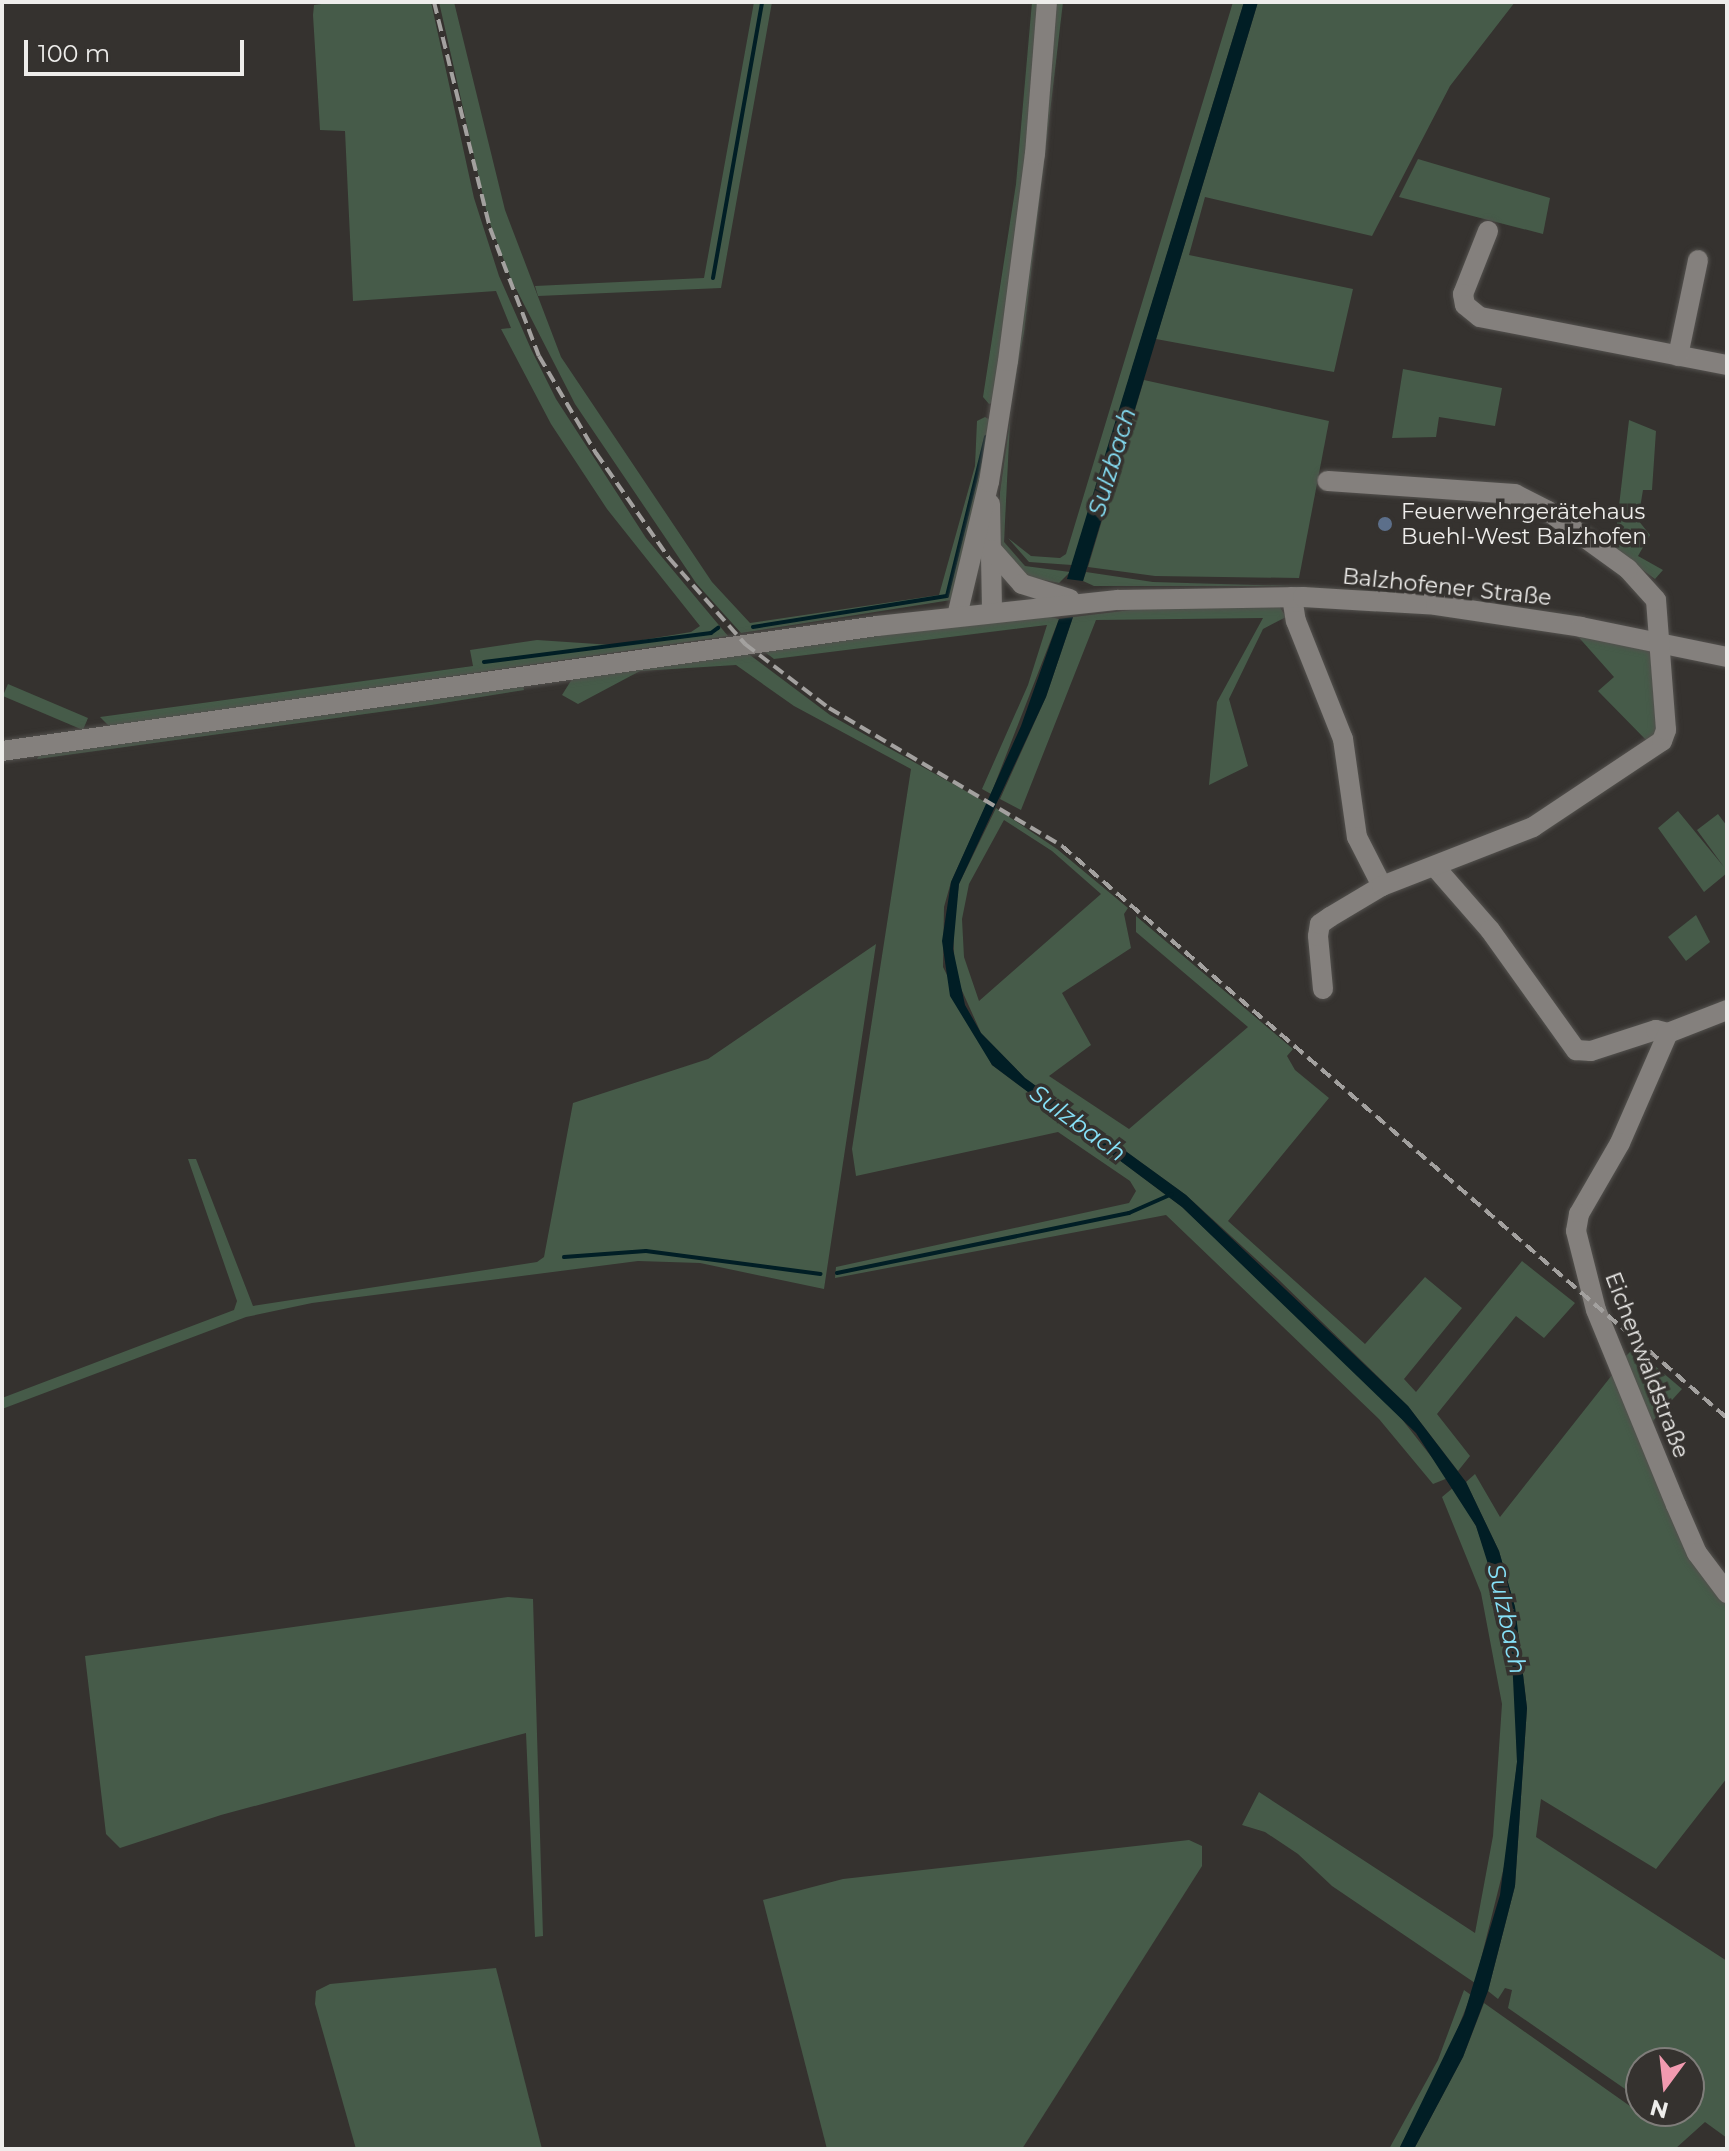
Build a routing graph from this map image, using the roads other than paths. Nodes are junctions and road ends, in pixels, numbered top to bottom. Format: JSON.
{"nodes":[{"id":1,"x":1047,"y":2,"type":"edge"},
{"id":2,"x":1488,"y":231,"type":"dead end"},
{"id":3,"x":1698,"y":260,"type":"dead end"},
{"id":4,"x":1678,"y":356,"type":"junction"},
{"id":5,"x":1727,"y":365,"type":"edge"},
{"id":6,"x":1327,"y":481,"type":"dead end"},
{"id":7,"x":989,"y":482,"type":"junction"},
{"id":8,"x":992,"y":550,"type":"junction"},
{"id":9,"x":1292,"y":597,"type":"junction"},
{"id":10,"x":1052,"y":600,"type":"junction"},
{"id":11,"x":992,"y":612,"type":"junction"},
{"id":12,"x":957,"y":616,"type":"junction"},
{"id":13,"x":1659,"y":642,"type":"junction"},
{"id":14,"x":1727,"y":657,"type":"edge"},
{"id":15,"x":2,"y":751,"type":"edge"},
{"id":16,"x":1435,"y":867,"type":"junction"},
{"id":17,"x":1382,"y":886,"type":"junction"},
{"id":18,"x":1323,"y":989,"type":"dead end"},
{"id":19,"x":1727,"y":1010,"type":"edge"},
{"id":20,"x":1668,"y":1033,"type":"junction"},
{"id":21,"x":1727,"y":1593,"type":"edge"}],
"edges":[{"from":1,"to":7,"type":"street"},
{"from":2,"to":4,"type":"street"},
{"from":3,"to":4,"type":"street"},
{"from":4,"to":5,"type":"street"},
{"from":6,"to":13,"type":"street"},
{"from":7,"to":8,"type":"street"},
{"from":7,"to":12,"type":"street"},
{"from":8,"to":10,"type":"street"},
{"from":8,"to":11,"type":"street"},
{"from":9,"to":10,"type":"street","name":"Balzhofener Straße"},
{"from":9,"to":13,"type":"street","name":"Balzhofener Straße"},
{"from":9,"to":17,"type":"street"},
{"from":10,"to":11,"type":"street","name":"Balzhofener Straße"},
{"from":11,"to":12,"type":"street","name":"Balzhofener Straße"},
{"from":12,"to":15,"type":"street","name":"Balzhofener Straße"},
{"from":13,"to":14,"type":"street","name":"Balzhofener Straße"},
{"from":13,"to":16,"type":"street"},
{"from":16,"to":17,"type":"street"},
{"from":16,"to":20,"type":"street"},
{"from":17,"to":18,"type":"street"},
{"from":19,"to":20,"type":"street"},
{"from":20,"to":21,"type":"street","name":"Eichenwaldstraße"}]}
